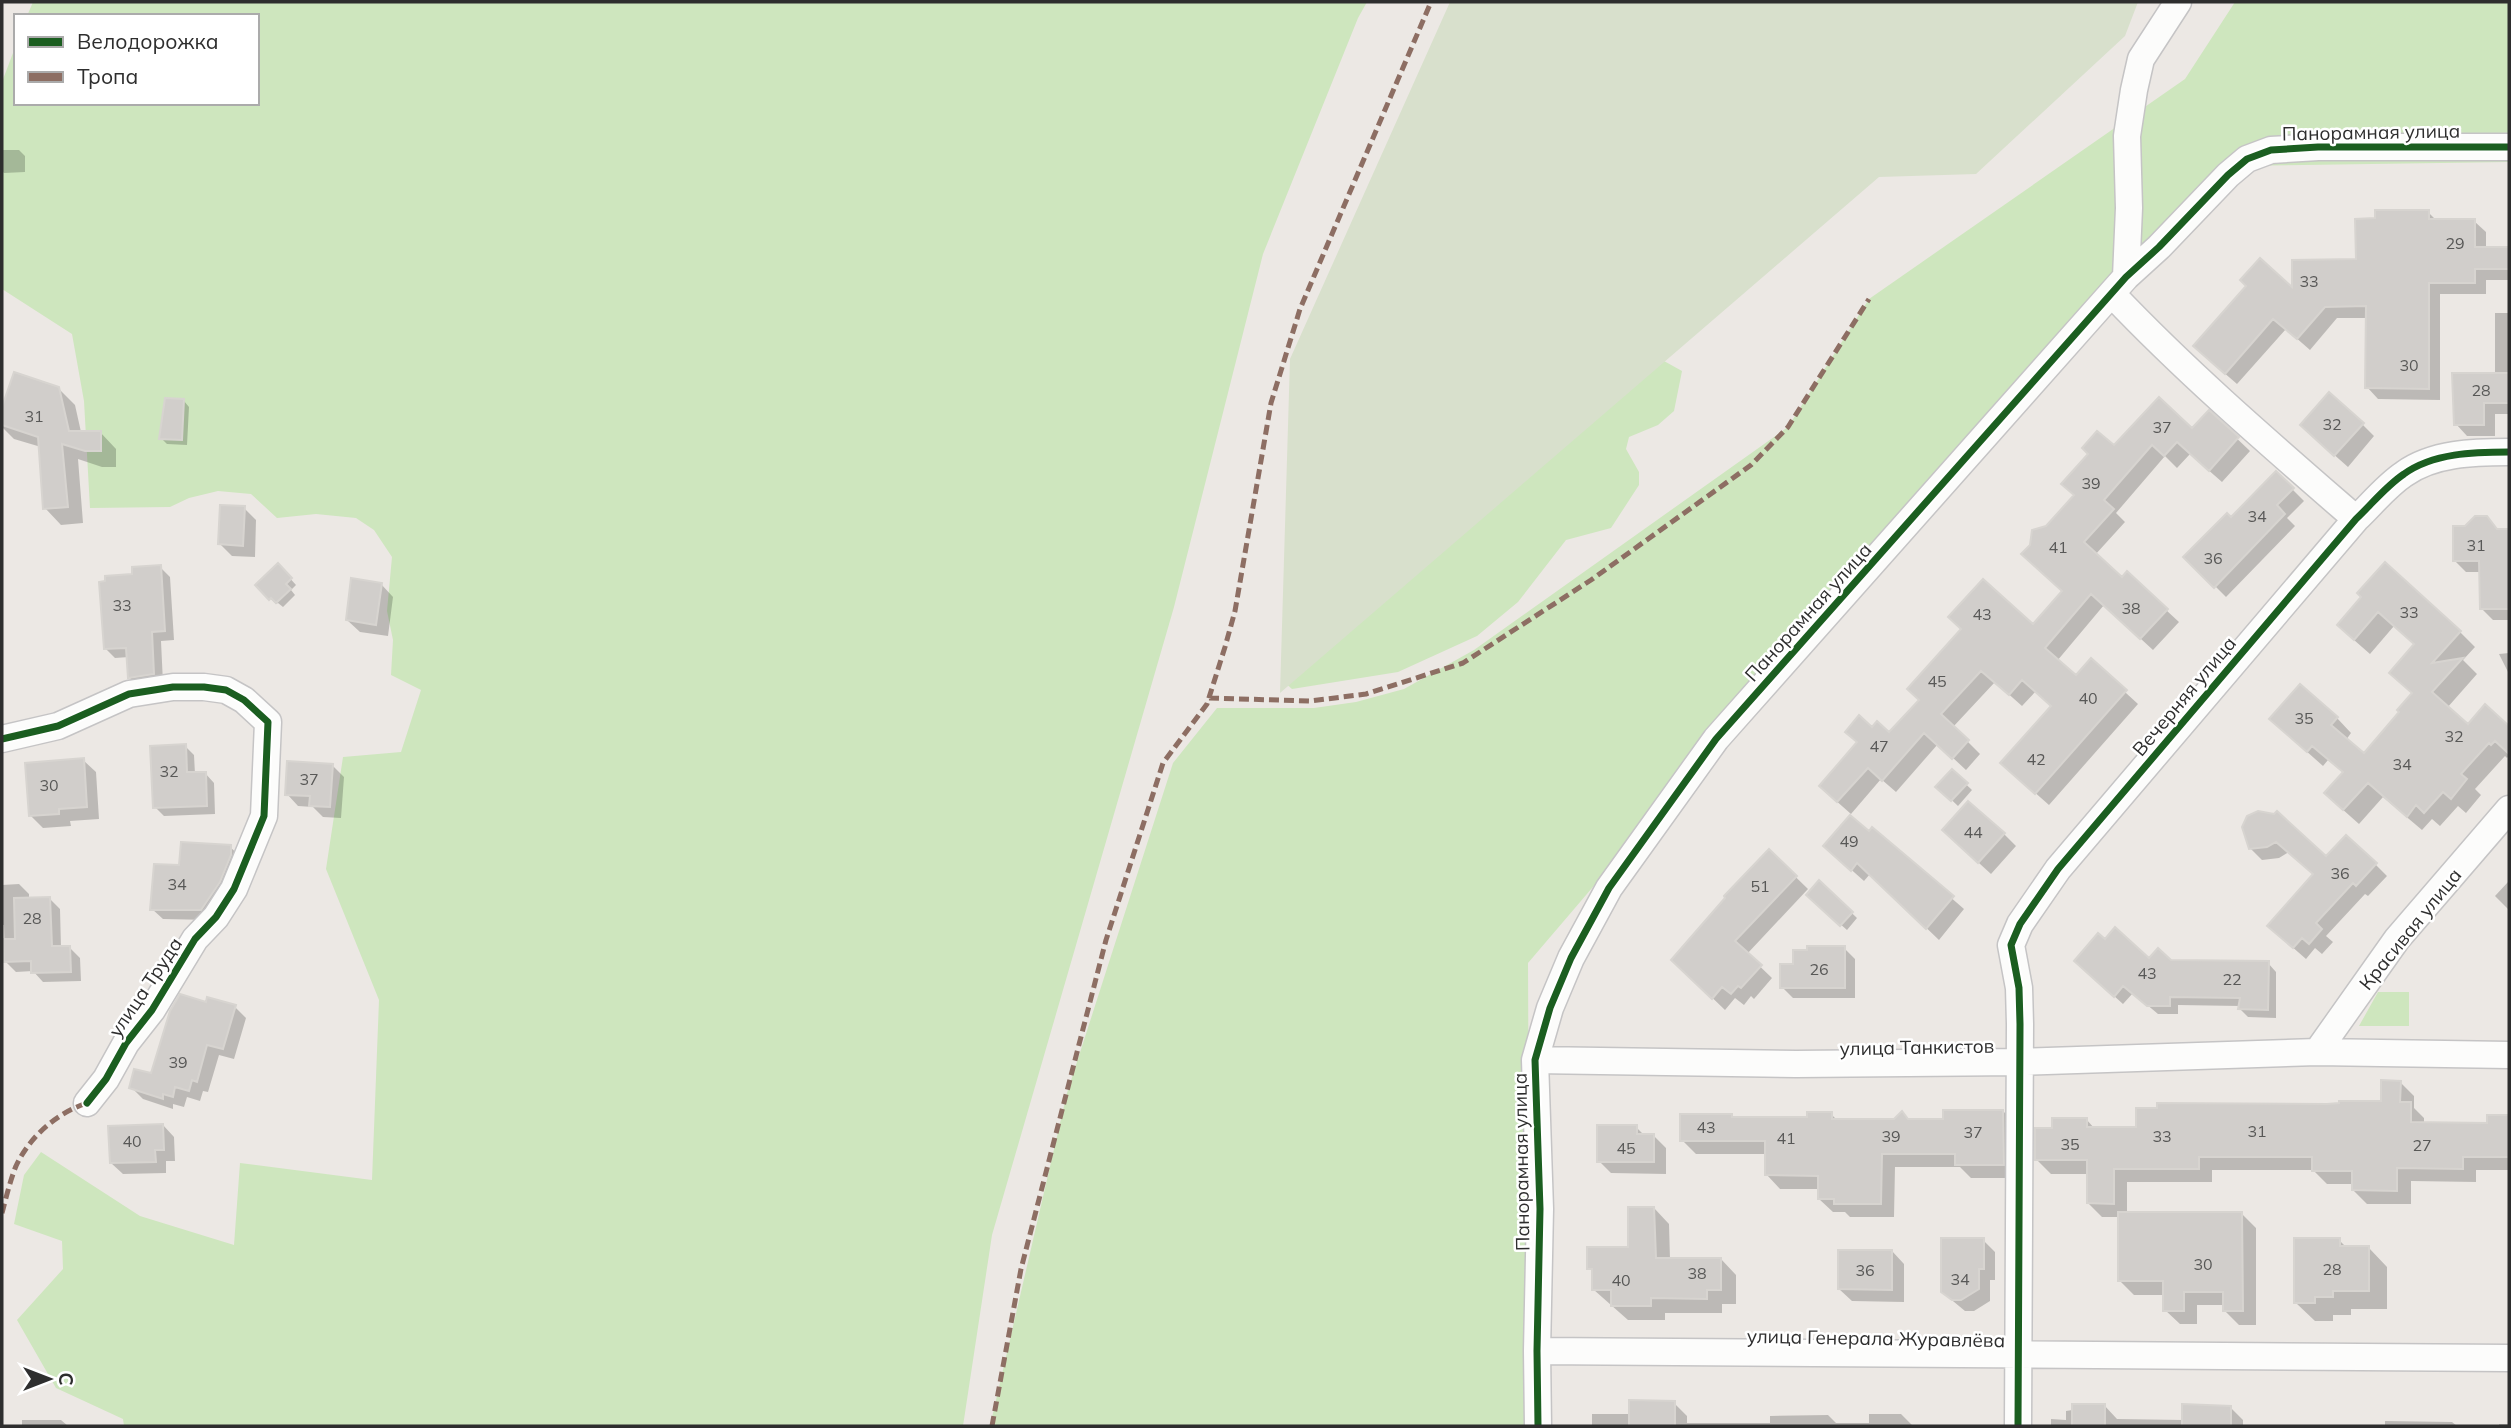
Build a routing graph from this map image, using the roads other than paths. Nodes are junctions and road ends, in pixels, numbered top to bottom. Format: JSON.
{"nodes":[{"id":1,"x":2178,"y":2,"type":"edge"},
{"id":2,"x":2509,"y":147,"type":"edge"},
{"id":3,"x":2119,"y":286,"type":"junction"},
{"id":4,"x":2509,"y":452,"type":"edge"},
{"id":5,"x":2356,"y":519,"type":"junction"},
{"id":6,"x":2,"y":739,"type":"edge"},
{"id":7,"x":2509,"y":809,"type":"edge"},
{"id":8,"x":2317,"y":1052,"type":"junction"},
{"id":9,"x":2509,"y":1055,"type":"edge"},
{"id":10,"x":1535,"y":1060,"type":"junction"},
{"id":11,"x":2019,"y":1062,"type":"junction"},
{"id":12,"x":87,"y":1103,"type":"dead end"},
{"id":13,"x":1537,"y":1351,"type":"junction"},
{"id":14,"x":2017,"y":1355,"type":"junction"},
{"id":15,"x":2509,"y":1358,"type":"edge"},
{"id":16,"x":1538,"y":1426,"type":"edge"},
{"id":17,"x":2018,"y":1426,"type":"edge"}],
"edges":[{"from":1,"to":3,"type":"street"},
{"from":2,"to":3,"type":"street","name":"Панорамная улица"},
{"from":3,"to":5,"type":"street"},
{"from":3,"to":10,"type":"street","name":"Панорамная улица"},
{"from":4,"to":5,"type":"street","name":"Вечерняя улица"},
{"from":5,"to":11,"type":"street","name":"Вечерняя улица"},
{"from":6,"to":12,"type":"street","name":"улица Труда"},
{"from":7,"to":8,"type":"street","name":"Красивая улица"},
{"from":8,"to":9,"type":"street","name":"улица Танкистов"},
{"from":8,"to":11,"type":"street","name":"улица Танкистов"},
{"from":10,"to":11,"type":"street","name":"улица Танкистов"},
{"from":10,"to":13,"type":"street","name":"Панорамная улица"},
{"from":11,"to":14,"type":"street","name":"Вечерняя улица"},
{"from":13,"to":14,"type":"street","name":"улица Генерала Журавлёва"},
{"from":13,"to":16,"type":"street","name":"Панорамная улица"},
{"from":14,"to":15,"type":"street","name":"улица Генерала Журавлёва"},
{"from":14,"to":17,"type":"street","name":"Вечерняя улица"}]}
